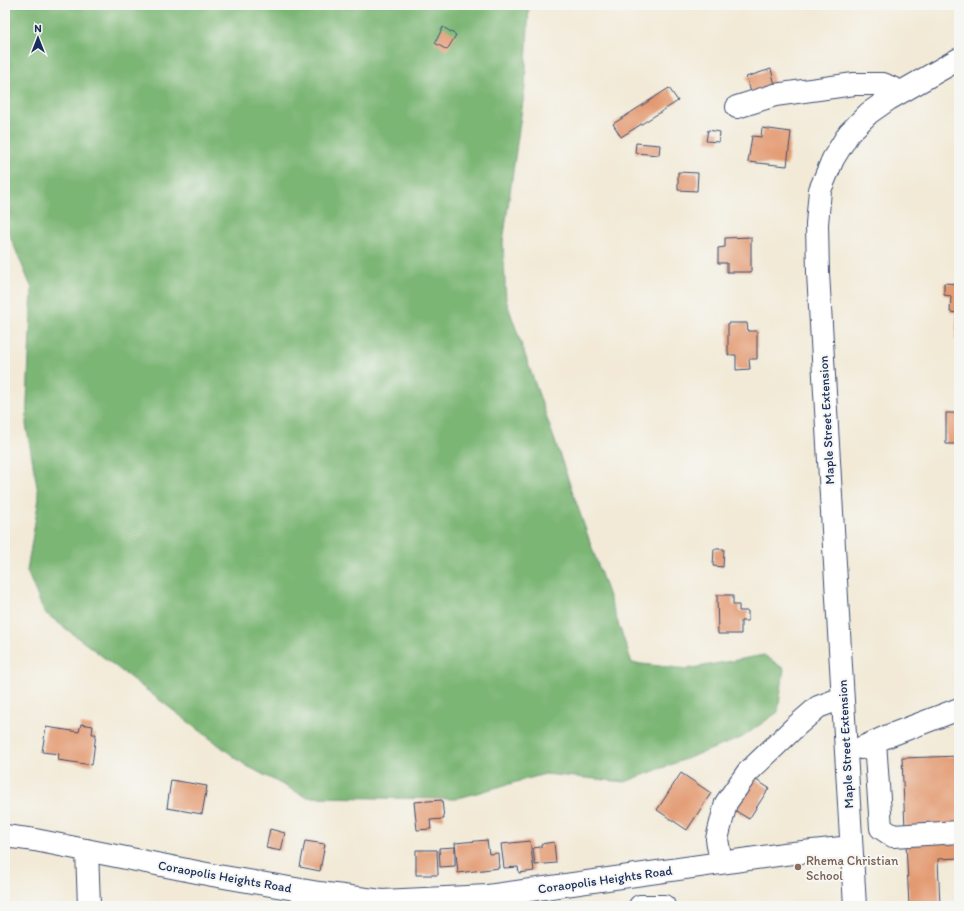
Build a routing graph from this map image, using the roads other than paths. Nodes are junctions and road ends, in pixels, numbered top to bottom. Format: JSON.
{"nodes":[{"id":1,"x":959,"y":58,"type":"edge"},
{"id":2,"x":900,"y":92,"type":"junction"},
{"id":3,"x":737,"y":107,"type":"dead end"},
{"id":4,"x":842,"y":698,"type":"junction"},
{"id":5,"x":959,"y":709,"type":"edge"},
{"id":6,"x":875,"y":742,"type":"junction"},
{"id":7,"x":845,"y":755,"type":"junction"},
{"id":8,"x":879,"y":800,"type":"junction"},
{"id":9,"x":848,"y":806,"type":"junction"},
{"id":10,"x":959,"y":832,"type":"edge"},
{"id":11,"x":5,"y":836,"type":"edge"},
{"id":12,"x":850,"y":848,"type":"junction"},
{"id":13,"x":87,"y":850,"type":"junction"},
{"id":14,"x":721,"y":863,"type":"junction"},
{"id":15,"x":544,"y":897,"type":"edge"},
{"id":16,"x":89,"y":906,"type":"edge"},
{"id":17,"x":640,"y":906,"type":"edge"},
{"id":18,"x":664,"y":906,"type":"edge"},
{"id":19,"x":855,"y":906,"type":"edge"}],
"edges":[{"from":1,"to":2,"type":"street","name":"Maple Street Extension"},
{"from":2,"to":3,"type":"street"},
{"from":2,"to":4,"type":"street","name":"Maple Street Extension"},
{"from":4,"to":7,"type":"street","name":"Maple Street Extension"},
{"from":4,"to":14,"type":"street"},
{"from":5,"to":6,"type":"street"},
{"from":6,"to":7,"type":"street"},
{"from":6,"to":8,"type":"street"},
{"from":7,"to":9,"type":"street","name":"Maple Street Extension"},
{"from":8,"to":9,"type":"street"},
{"from":8,"to":10,"type":"street"},
{"from":9,"to":12,"type":"street","name":"Maple Street Extension"},
{"from":11,"to":13,"type":"street","name":"Coraopolis Heights Road"},
{"from":12,"to":14,"type":"street","name":"Coraopolis Heights Road"},
{"from":12,"to":19,"type":"street","name":"Maple Street Extension"},
{"from":13,"to":15,"type":"street","name":"Coraopolis Heights Road"},
{"from":13,"to":16,"type":"street"},
{"from":14,"to":15,"type":"street","name":"Coraopolis Heights Road"},
{"from":17,"to":18,"type":"street"}]}
